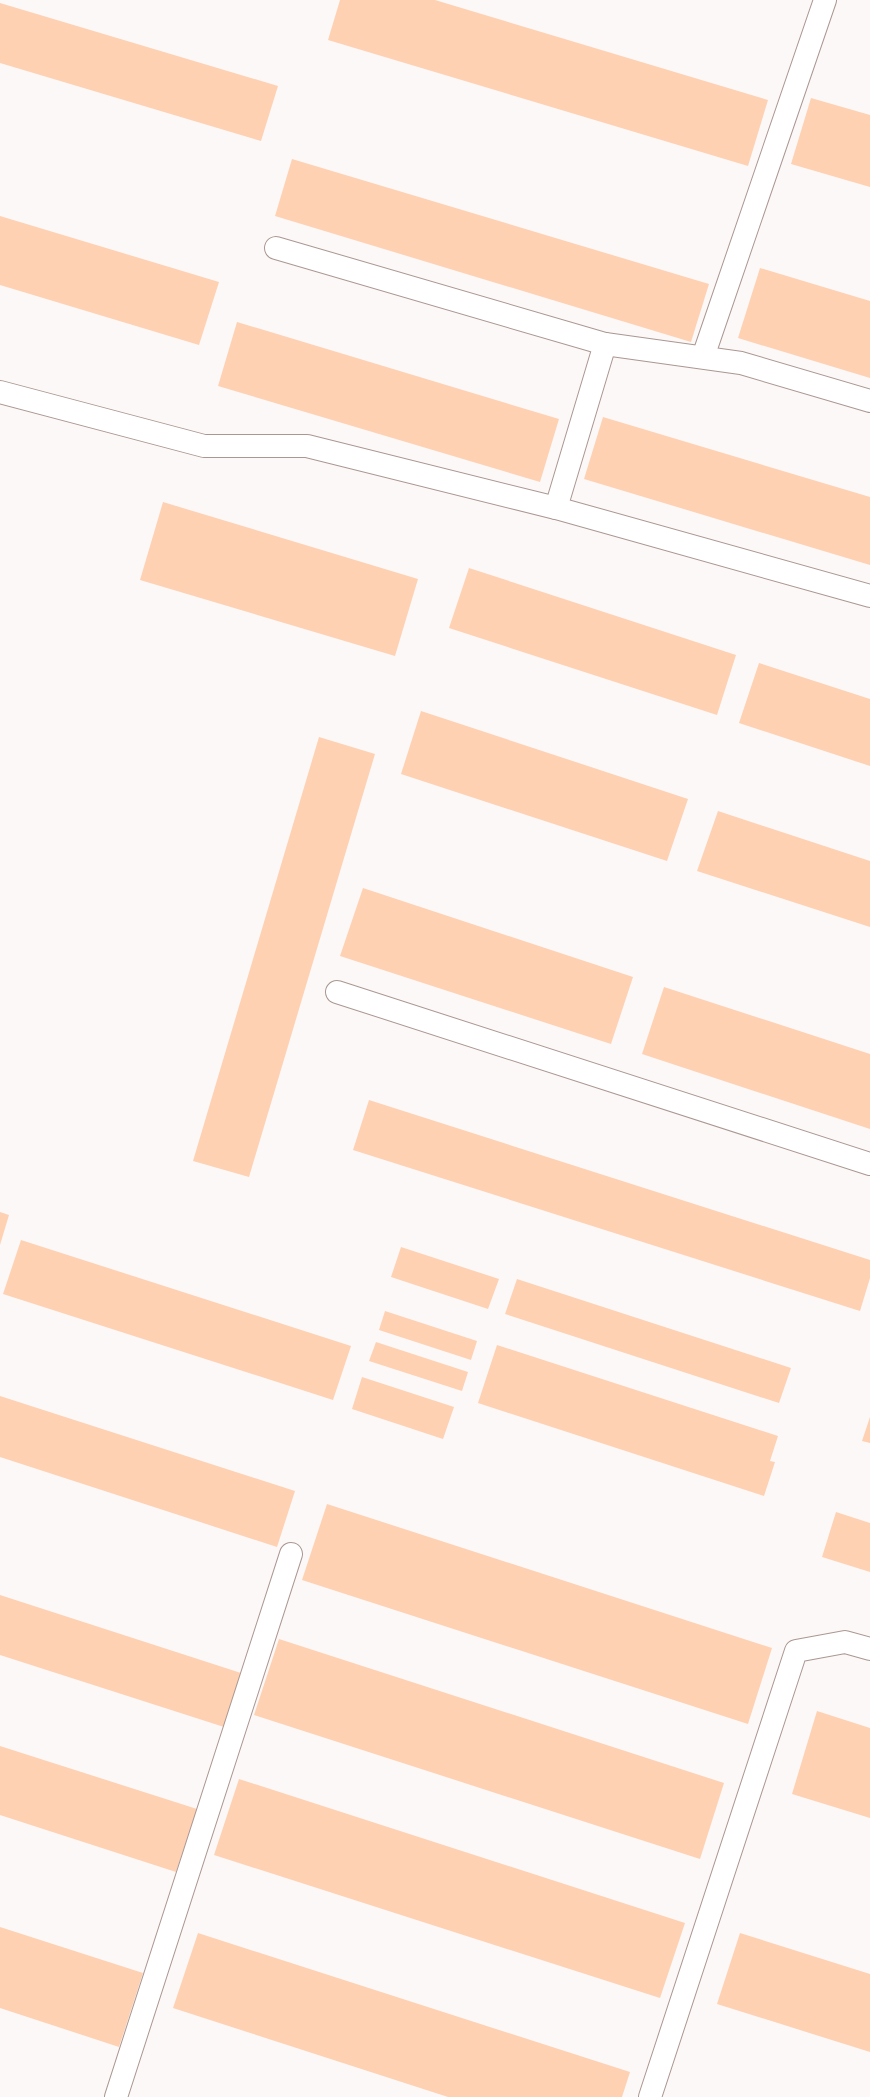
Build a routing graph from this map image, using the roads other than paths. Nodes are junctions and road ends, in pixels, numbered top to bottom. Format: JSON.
{"nodes":[{"id":1,"x":825,"y":0,"type":"edge"},
{"id":2,"x":276,"y":248,"type":"dead end"},
{"id":3,"x":605,"y":344,"type":"junction"},
{"id":4,"x":703,"y":357,"type":"junction"},
{"id":5,"x":0,"y":392,"type":"edge"},
{"id":6,"x":870,"y":401,"type":"edge"},
{"id":7,"x":556,"y":508,"type":"junction"},
{"id":8,"x":870,"y":596,"type":"edge"},
{"id":9,"x":337,"y":992,"type":"dead end"},
{"id":10,"x":870,"y":1164,"type":"edge"},
{"id":11,"x":291,"y":1554,"type":"dead end"},
{"id":12,"x":870,"y":1649,"type":"edge"},
{"id":13,"x":116,"y":2097,"type":"edge"},
{"id":14,"x":650,"y":2097,"type":"edge"}],
"edges":[{"from":1,"to":4,"type":"street"},
{"from":2,"to":3,"type":"street"},
{"from":3,"to":4,"type":"street"},
{"from":3,"to":7,"type":"street"},
{"from":4,"to":6,"type":"street"},
{"from":5,"to":7,"type":"street"},
{"from":7,"to":8,"type":"street"},
{"from":9,"to":10,"type":"street"},
{"from":11,"to":13,"type":"street"},
{"from":12,"to":14,"type":"street"}]}
